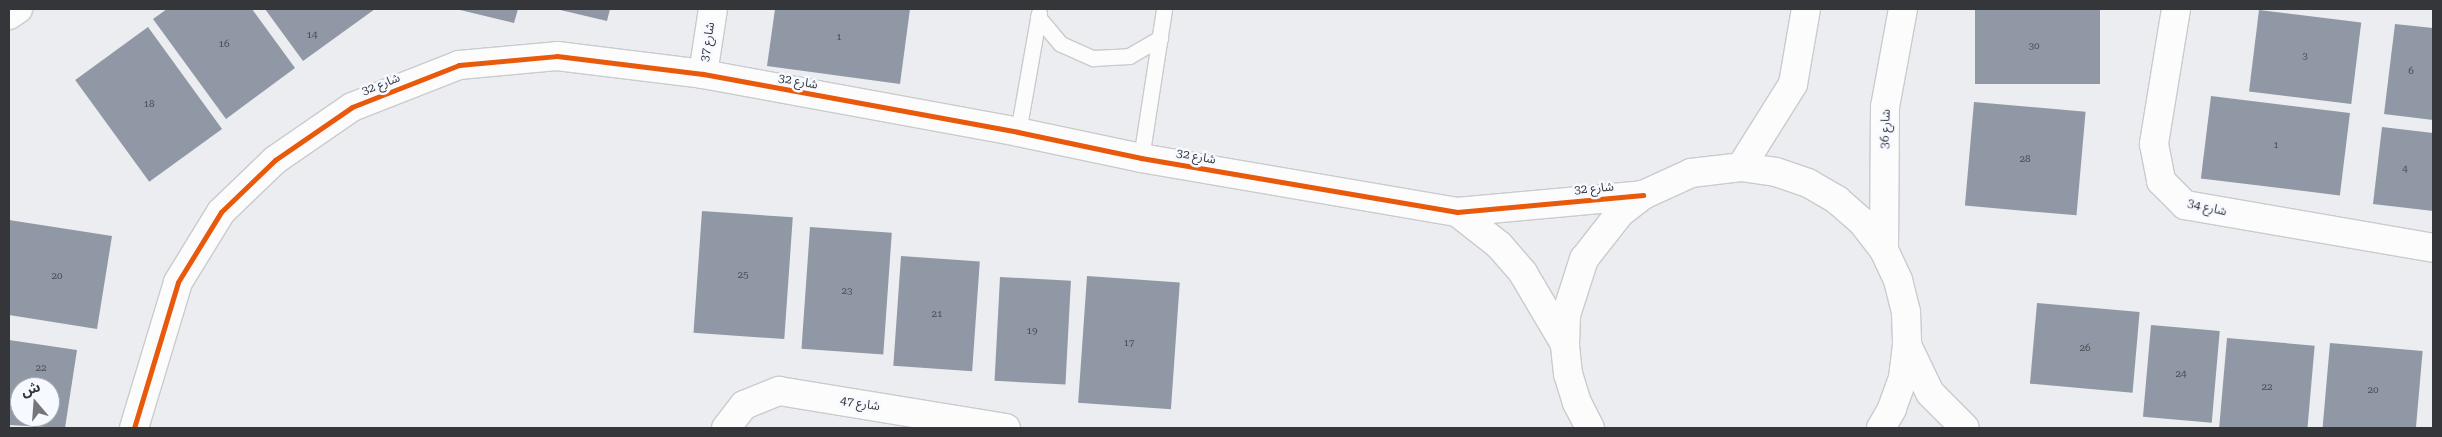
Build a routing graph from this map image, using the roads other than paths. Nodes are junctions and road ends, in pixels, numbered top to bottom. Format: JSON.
{"nodes":[{"id":1,"x":18,"y":9,"type":"edge"},
{"id":2,"x":713,"y":9,"type":"edge"},
{"id":3,"x":1164,"y":9,"type":"edge"},
{"id":4,"x":1806,"y":9,"type":"edge"},
{"id":5,"x":1903,"y":9,"type":"edge"},
{"id":6,"x":2176,"y":9,"type":"edge"},
{"id":7,"x":1039,"y":13,"type":"edge"},
{"id":8,"x":9,"y":15,"type":"edge"},
{"id":9,"x":1160,"y":38,"type":"junction"},
{"id":10,"x":703,"y":74,"type":"junction"},
{"id":11,"x":1018,"y":132,"type":"junction"},
{"id":12,"x":1141,"y":158,"type":"junction"},
{"id":13,"x":1741,"y":167,"type":"junction"},
{"id":14,"x":1643,"y":195,"type":"junction"},
{"id":15,"x":1457,"y":212,"type":"junction"},
{"id":16,"x":2433,"y":248,"type":"edge"},
{"id":17,"x":1884,"y":250,"type":"junction"},
{"id":18,"x":1565,"y":344,"type":"junction"},
{"id":19,"x":1907,"y":345,"type":"junction"},
{"id":20,"x":134,"y":428,"type":"edge"},
{"id":21,"x":726,"y":428,"type":"edge"},
{"id":22,"x":1006,"y":428,"type":"edge"},
{"id":23,"x":1590,"y":428,"type":"edge"},
{"id":24,"x":1881,"y":428,"type":"edge"},
{"id":25,"x":1965,"y":428,"type":"edge"}],
"edges":[{"from":1,"to":8,"type":"street"},
{"from":2,"to":10,"type":"street","name":"شارع 37"},
{"from":3,"to":9,"type":"lane"},
{"from":4,"to":13,"type":"street"},
{"from":5,"to":17,"type":"street","name":"شارع 36"},
{"from":6,"to":16,"type":"street","name":"شارع 34"},
{"from":7,"to":9,"type":"lane"},
{"from":7,"to":11,"type":"lane"},
{"from":9,"to":12,"type":"lane"},
{"from":10,"to":11,"type":"street","name":"شارع 32"},
{"from":10,"to":20,"type":"street","name":"شارع 32"},
{"from":11,"to":12,"type":"street","name":"شارع 32"},
{"from":12,"to":15,"type":"street","name":"شارع 32"},
{"from":13,"to":14,"type":"street"},
{"from":13,"to":17,"type":"street"},
{"from":14,"to":15,"type":"street","name":"شارع 32"},
{"from":14,"to":18,"type":"street"},
{"from":15,"to":18,"type":"street","name":"شارع 32"},
{"from":17,"to":19,"type":"street"},
{"from":18,"to":23,"type":"street"},
{"from":19,"to":24,"type":"street"},
{"from":19,"to":25,"type":"street"},
{"from":21,"to":22,"type":"street","name":"شارع 47"}]}
